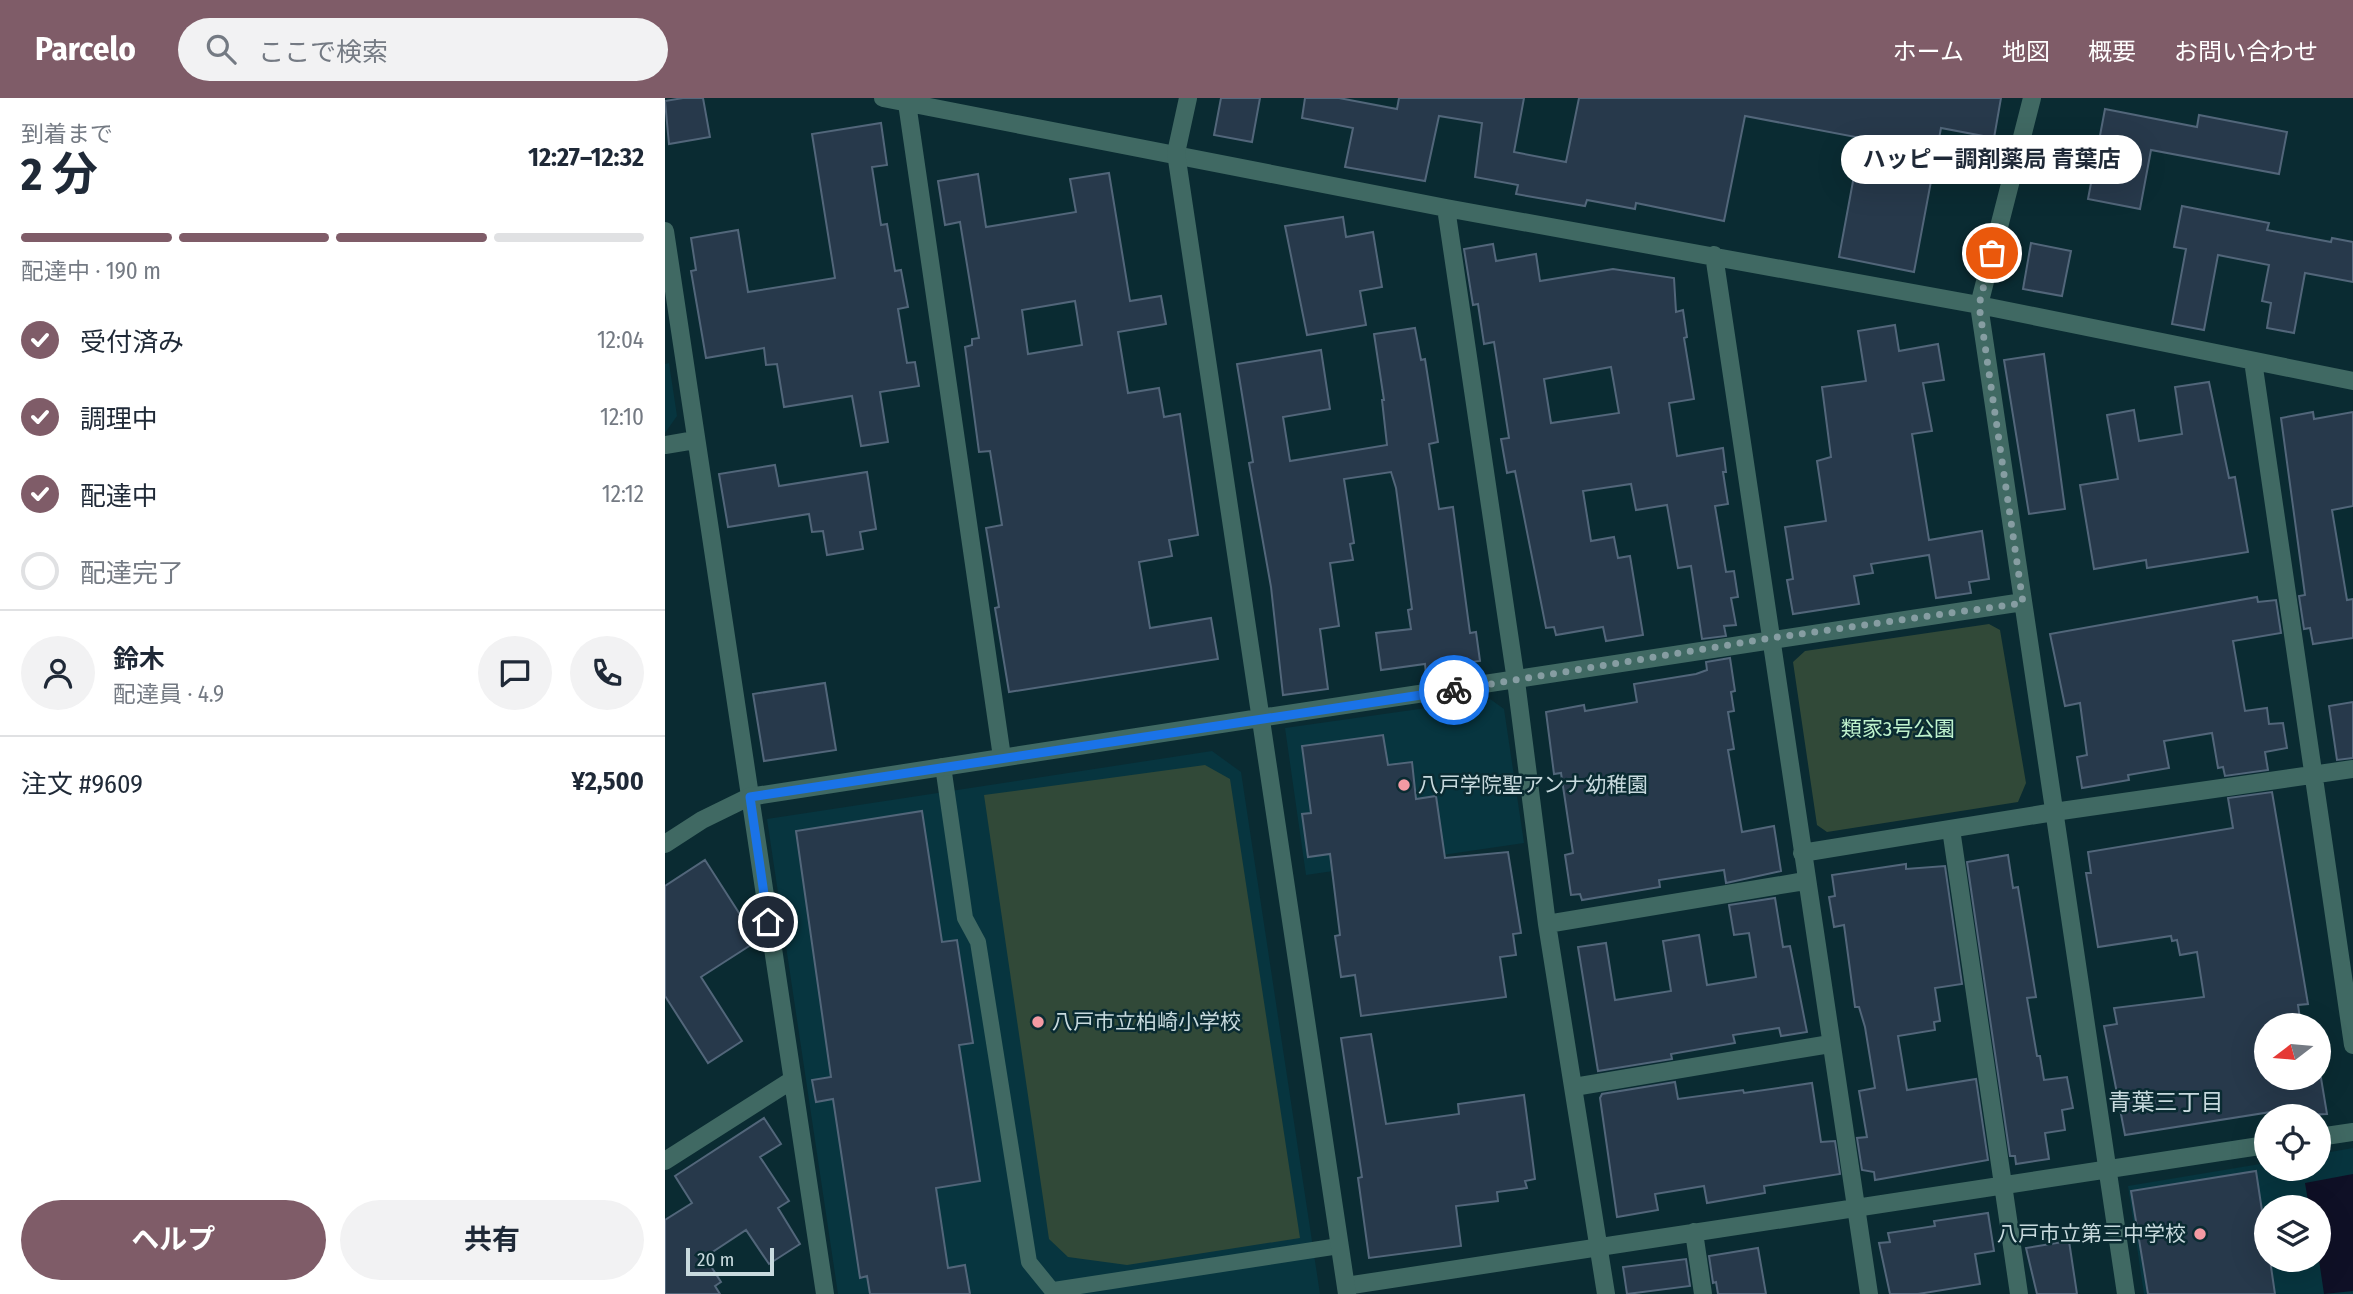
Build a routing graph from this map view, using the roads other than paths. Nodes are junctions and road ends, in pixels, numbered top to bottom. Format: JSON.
{"nodes":[{"id":1,"x":883,"y":98,"type":"edge"},
{"id":2,"x":1188,"y":98,"type":"edge"},
{"id":3,"x":2032,"y":98,"type":"edge"},
{"id":4,"x":907,"y":103,"type":"junction"},
{"id":5,"x":1177,"y":153,"type":"junction"},
{"id":6,"x":1446,"y":208,"type":"junction"},
{"id":7,"x":665,"y":231,"type":"edge"},
{"id":8,"x":1714,"y":255,"type":"junction"},
{"id":9,"x":1979,"y":305,"type":"junction"},
{"id":10,"x":2253,"y":360,"type":"junction"},
{"id":11,"x":2353,"y":381,"type":"edge"},
{"id":12,"x":695,"y":440,"type":"junction"},
{"id":13,"x":665,"y":444,"type":"edge"},
{"id":14,"x":2023,"y":603,"type":"junction"},
{"id":15,"x":1771,"y":638,"type":"junction"},
{"id":16,"x":1516,"y":681,"type":"junction"},
{"id":17,"x":1260,"y":718,"type":"junction"},
{"id":18,"x":1002,"y":757,"type":"junction"},
{"id":19,"x":943,"y":766,"type":"junction"},
{"id":20,"x":2353,"y":769,"type":"edge"},
{"id":21,"x":2313,"y":775,"type":"junction"},
{"id":22,"x":750,"y":797,"type":"junction"},
{"id":23,"x":2054,"y":812,"type":"junction"},
{"id":24,"x":1951,"y":829,"type":"junction"},
{"id":25,"x":665,"y":844,"type":"edge"},
{"id":26,"x":1802,"y":853,"type":"junction"},
{"id":27,"x":1805,"y":881,"type":"junction"},
{"id":28,"x":1547,"y":923,"type":"junction"},
{"id":29,"x":1830,"y":1044,"type":"junction"},
{"id":30,"x":2353,"y":1045,"type":"edge"},
{"id":31,"x":792,"y":1080,"type":"junction"},
{"id":32,"x":1574,"y":1087,"type":"junction"},
{"id":33,"x":2353,"y":1132,"type":"edge"},
{"id":34,"x":2331,"y":1135,"type":"edge"},
{"id":35,"x":2254,"y":1147,"type":"edge"},
{"id":36,"x":665,"y":1161,"type":"edge"},
{"id":37,"x":2107,"y":1170,"type":"junction"},
{"id":38,"x":2004,"y":1187,"type":"junction"},
{"id":39,"x":1856,"y":1208,"type":"junction"},
{"id":40,"x":1694,"y":1232,"type":"junction"},
{"id":41,"x":1339,"y":1246,"type":"junction"},
{"id":42,"x":1599,"y":1246,"type":"junction"},
{"id":43,"x":1346,"y":1290,"type":"edge"},
{"id":44,"x":1054,"y":1292,"type":"edge"},
{"id":45,"x":825,"y":1294,"type":"edge"},
{"id":46,"x":1606,"y":1294,"type":"edge"},
{"id":47,"x":1703,"y":1294,"type":"edge"},
{"id":48,"x":1869,"y":1294,"type":"edge"},
{"id":49,"x":2019,"y":1294,"type":"edge"},
{"id":50,"x":2126,"y":1294,"type":"edge"}],
"edges":[{"from":1,"to":4,"type":"street"},
{"from":2,"to":5,"type":"street"},
{"from":3,"to":9,"type":"street"},
{"from":4,"to":5,"type":"street"},
{"from":4,"to":18,"type":"street"},
{"from":5,"to":6,"type":"street"},
{"from":5,"to":17,"type":"street"},
{"from":6,"to":8,"type":"street"},
{"from":6,"to":16,"type":"street"},
{"from":7,"to":12,"type":"street"},
{"from":8,"to":9,"type":"street"},
{"from":8,"to":15,"type":"street"},
{"from":9,"to":10,"type":"street"},
{"from":9,"to":14,"type":"street"},
{"from":10,"to":11,"type":"street"},
{"from":10,"to":21,"type":"street"},
{"from":12,"to":13,"type":"street"},
{"from":12,"to":22,"type":"street"},
{"from":14,"to":15,"type":"street"},
{"from":14,"to":23,"type":"street"},
{"from":15,"to":16,"type":"street"},
{"from":15,"to":26,"type":"street"},
{"from":16,"to":17,"type":"street"},
{"from":16,"to":28,"type":"street"},
{"from":17,"to":18,"type":"street"},
{"from":17,"to":41,"type":"street"},
{"from":18,"to":19,"type":"street"},
{"from":19,"to":22,"type":"street"},
{"from":19,"to":44,"type":"lane"},
{"from":20,"to":21,"type":"street"},
{"from":21,"to":23,"type":"street"},
{"from":21,"to":30,"type":"street"},
{"from":22,"to":25,"type":"street"},
{"from":22,"to":31,"type":"street"},
{"from":23,"to":24,"type":"street"},
{"from":23,"to":37,"type":"street"},
{"from":24,"to":26,"type":"street"},
{"from":24,"to":38,"type":"street"},
{"from":26,"to":27,"type":"street"},
{"from":27,"to":28,"type":"street"},
{"from":27,"to":29,"type":"street"},
{"from":28,"to":32,"type":"street"},
{"from":29,"to":32,"type":"street"},
{"from":29,"to":39,"type":"street"},
{"from":31,"to":36,"type":"street"},
{"from":31,"to":45,"type":"street"},
{"from":32,"to":42,"type":"street"},
{"from":33,"to":34,"type":"street"},
{"from":35,"to":37,"type":"street"},
{"from":37,"to":38,"type":"street"},
{"from":37,"to":50,"type":"street"},
{"from":38,"to":39,"type":"street"},
{"from":38,"to":49,"type":"street"},
{"from":39,"to":40,"type":"street"},
{"from":39,"to":48,"type":"street"},
{"from":40,"to":42,"type":"street"},
{"from":40,"to":47,"type":"street"},
{"from":41,"to":43,"type":"street"},
{"from":41,"to":44,"type":"lane"},
{"from":42,"to":43,"type":"street"},
{"from":42,"to":46,"type":"street"}]}
